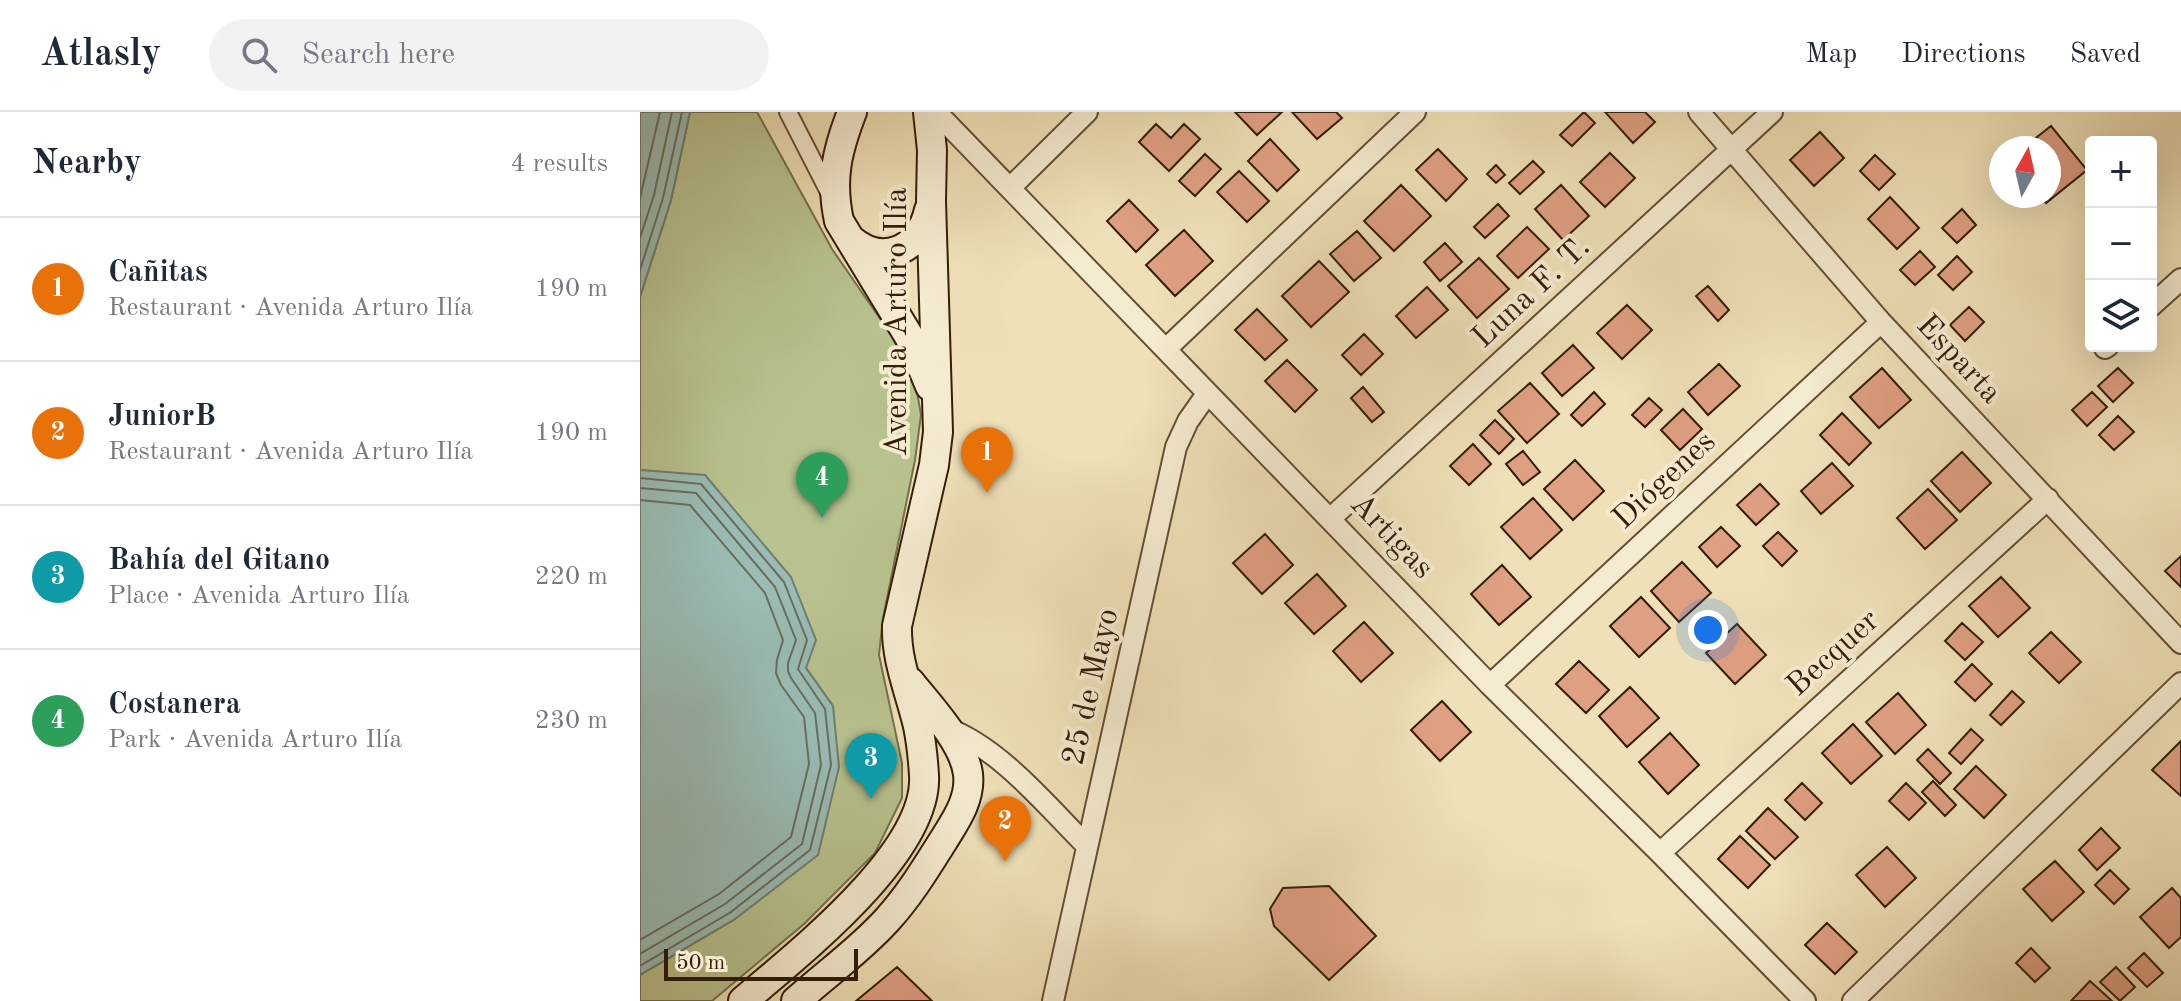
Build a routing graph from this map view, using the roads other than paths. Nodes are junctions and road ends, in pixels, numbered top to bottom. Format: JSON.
{"nodes":[{"id":1,"x":788,"y":112,"type":"edge"},
{"id":2,"x":928,"y":112,"type":"edge"},
{"id":3,"x":936,"y":112,"type":"edge"},
{"id":4,"x":1087,"y":112,"type":"edge"},
{"id":5,"x":1415,"y":112,"type":"edge"},
{"id":6,"x":1699,"y":112,"type":"edge"},
{"id":7,"x":1772,"y":112,"type":"edge"},
{"id":8,"x":852,"y":115,"type":"edge"},
{"id":9,"x":1732,"y":149,"type":"junction"},
{"id":10,"x":1010,"y":188,"type":"junction"},
{"id":11,"x":931,"y":201,"type":"junction"},
{"id":12,"x":835,"y":204,"type":"junction"},
{"id":13,"x":847,"y":236,"type":"junction"},
{"id":14,"x":2181,"y":279,"type":"edge"},
{"id":15,"x":2157,"y":301,"type":"edge"},
{"id":16,"x":1881,"y":322,"type":"junction"},
{"id":17,"x":1166,"y":349,"type":"junction"},
{"id":18,"x":1207,"y":394,"type":"junction"},
{"id":19,"x":938,"y":406,"type":"junction"},
{"id":20,"x":2048,"y":499,"type":"junction"},
{"id":21,"x":1331,"y":518,"type":"junction"},
{"id":22,"x":2181,"y":643,"type":"edge"},
{"id":23,"x":2181,"y":683,"type":"edge"},
{"id":24,"x":1490,"y":685,"type":"junction"},
{"id":25,"x":932,"y":728,"type":"junction"},
{"id":26,"x":1087,"y":846,"type":"junction"},
{"id":27,"x":1660,"y":853,"type":"junction"},
{"id":28,"x":743,"y":1001,"type":"edge"},
{"id":29,"x":796,"y":1001,"type":"edge"},
{"id":30,"x":1053,"y":1001,"type":"edge"},
{"id":31,"x":1805,"y":1001,"type":"edge"},
{"id":32,"x":1853,"y":1001,"type":"edge"}],
"edges":[{"from":1,"to":12,"type":"street"},
{"from":2,"to":11,"type":"main road","name":"Avenida Arturo Ilía"},
{"from":3,"to":10,"type":"street","name":"Artigas"},
{"from":4,"to":10,"type":"street"},
{"from":5,"to":17,"type":"street"},
{"from":6,"to":9,"type":"street","name":"Esparta"},
{"from":7,"to":9,"type":"street","name":"Luna F. T."},
{"from":8,"to":12,"type":"main road"},
{"from":9,"to":16,"type":"street","name":"Esparta"},
{"from":9,"to":21,"type":"street","name":"Luna F. T."},
{"from":10,"to":17,"type":"street","name":"Artigas"},
{"from":11,"to":13,"type":"main road"},
{"from":11,"to":19,"type":"main road","name":"Avenida Arturo Ilía"},
{"from":12,"to":13,"type":"main road"},
{"from":13,"to":19,"type":"main road"},
{"from":14,"to":15,"type":"street"},
{"from":16,"to":20,"type":"street","name":"Esparta"},
{"from":16,"to":24,"type":"street","name":"Diógenes"},
{"from":17,"to":18,"type":"street","name":"Artigas"},
{"from":18,"to":21,"type":"street","name":"Artigas"},
{"from":18,"to":26,"type":"street","name":"25 de Mayo"},
{"from":19,"to":25,"type":"main road","name":"Avenida Arturo Ilía"},
{"from":20,"to":22,"type":"street","name":"Esparta"},
{"from":20,"to":27,"type":"street","name":"Becquer"},
{"from":21,"to":24,"type":"street","name":"Artigas"},
{"from":23,"to":32,"type":"street"},
{"from":24,"to":27,"type":"street","name":"Artigas"},
{"from":25,"to":26,"type":"street"},
{"from":25,"to":28,"type":"main road","name":"Avenida Arturo Ilía"},
{"from":25,"to":29,"type":"main road","name":"Avenida Arturo Ilía"},
{"from":26,"to":30,"type":"street","name":"25 de Mayo"},
{"from":27,"to":31,"type":"street","name":"Artigas"}]}
